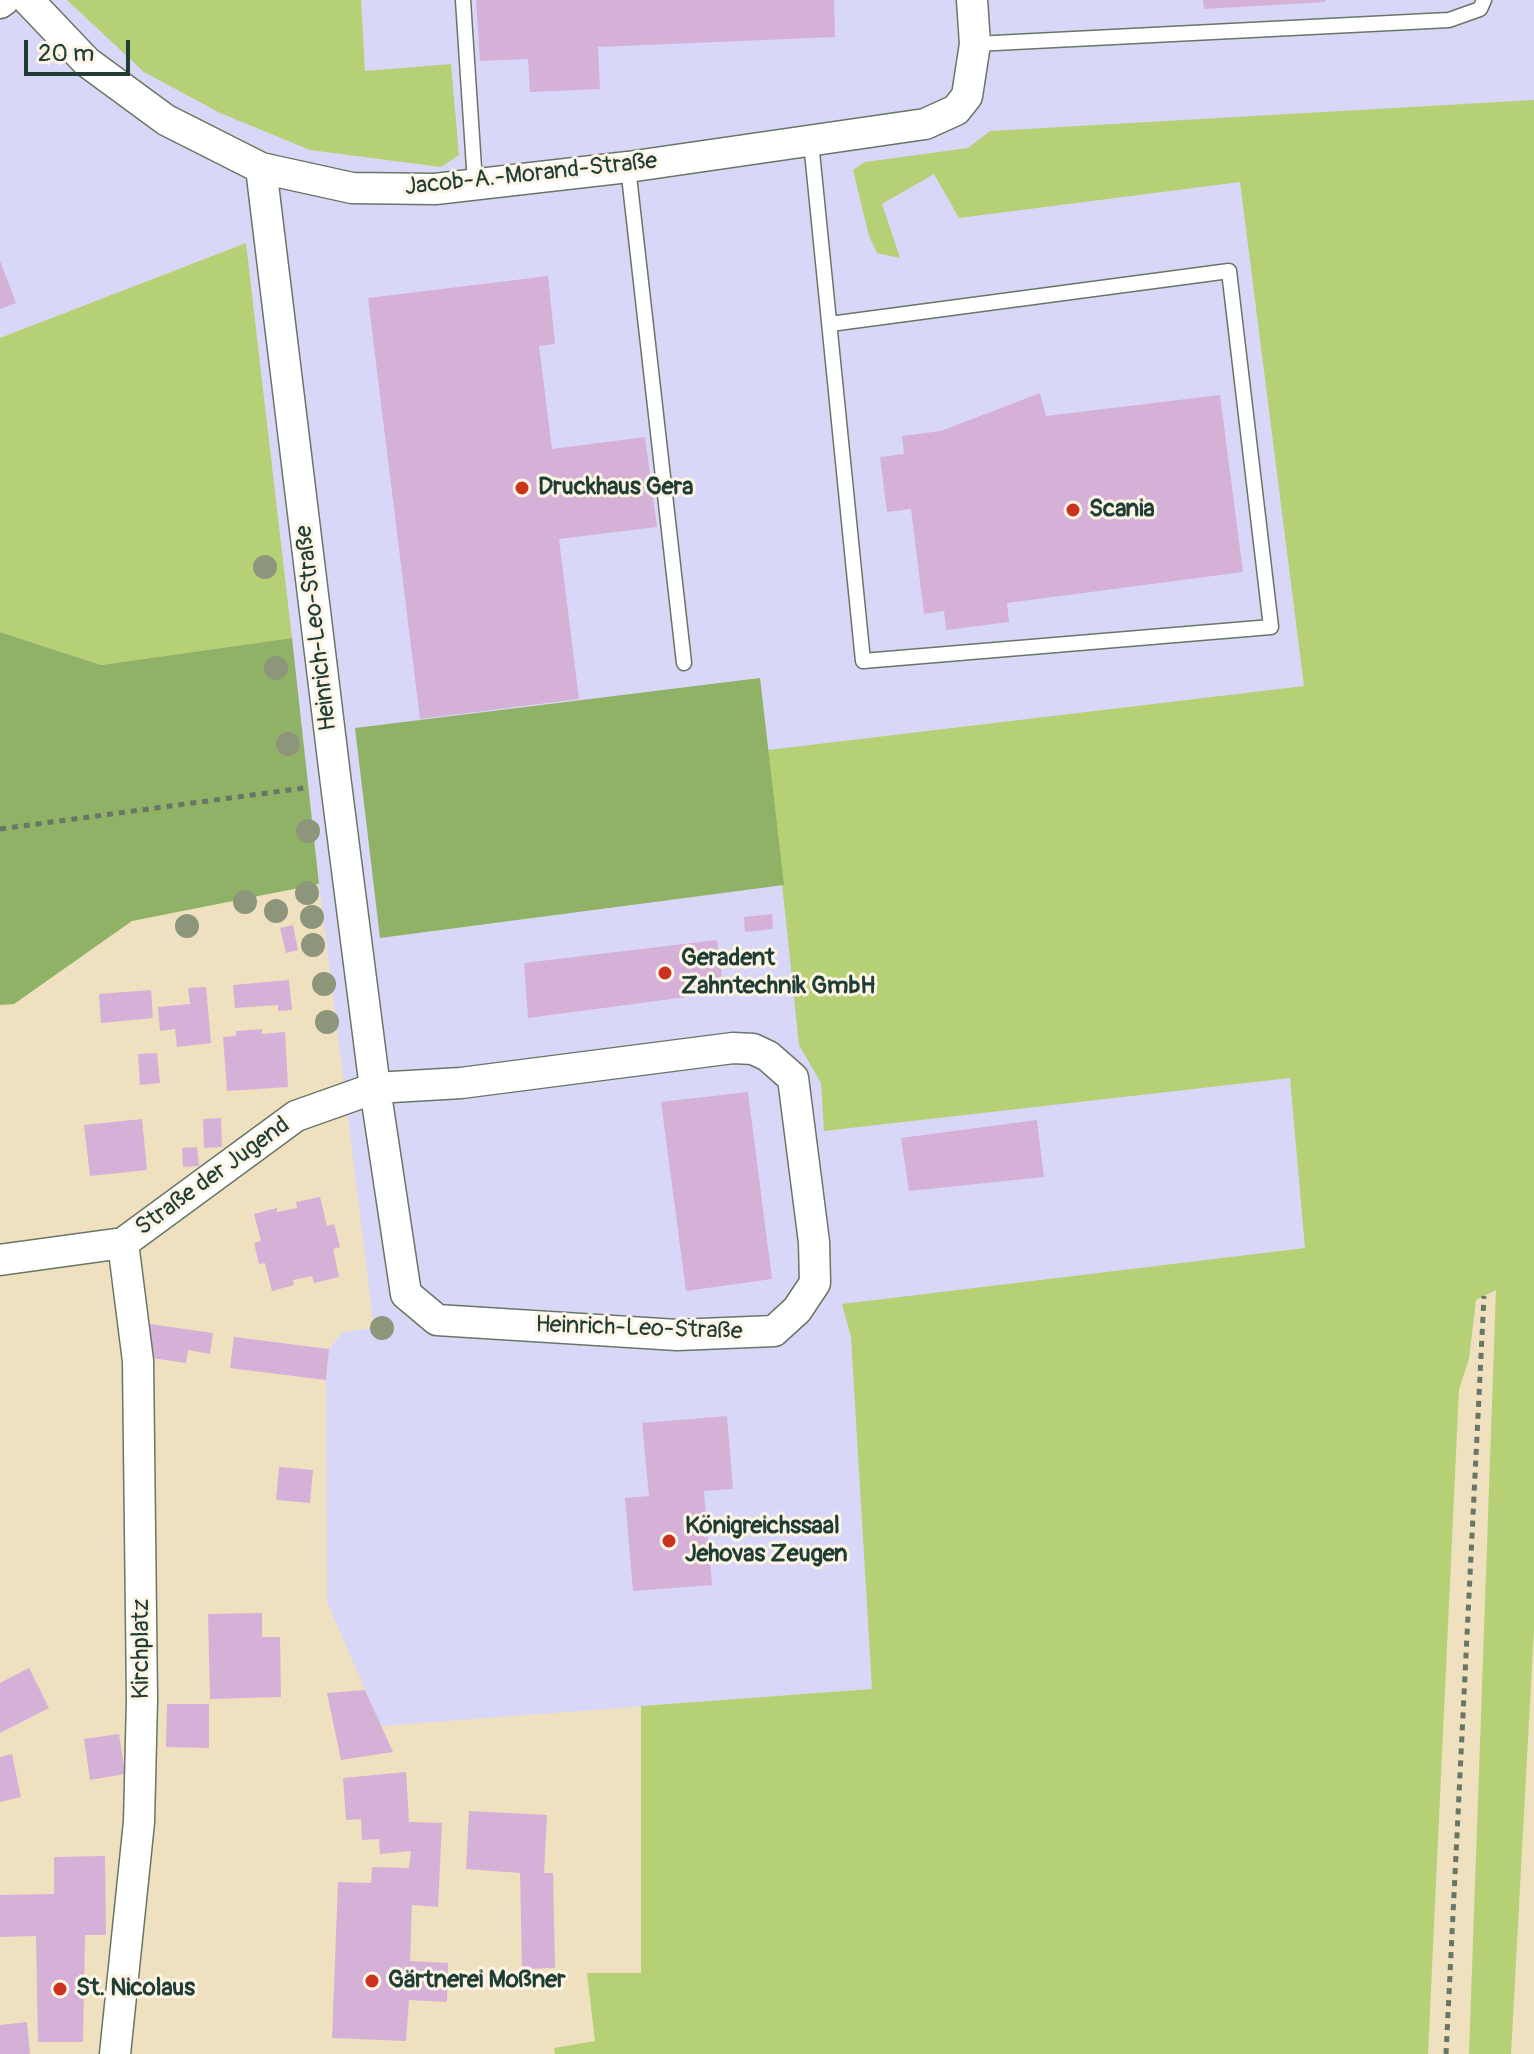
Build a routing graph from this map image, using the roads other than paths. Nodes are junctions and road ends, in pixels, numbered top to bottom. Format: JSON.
{"nodes":[{"id":1,"x":28,"y":0,"type":"edge"},
{"id":2,"x":463,"y":0,"type":"edge"},
{"id":3,"x":972,"y":0,"type":"edge"},
{"id":4,"x":1484,"y":0,"type":"edge"},
{"id":5,"x":975,"y":44,"type":"junction"},
{"id":6,"x":811,"y":142,"type":"junction"},
{"id":7,"x":628,"y":167,"type":"junction"},
{"id":8,"x":261,"y":168,"type":"junction"},
{"id":9,"x":475,"y":183,"type":"junction"},
{"id":10,"x":830,"y":324,"type":"junction"},
{"id":11,"x":684,"y":663,"type":"dead end"},
{"id":12,"x":375,"y":1088,"type":"junction"},
{"id":13,"x":123,"y":1243,"type":"junction"},
{"id":14,"x":0,"y":1260,"type":"edge"},
{"id":15,"x":115,"y":2054,"type":"edge"}],
"edges":[{"from":1,"to":8,"type":"street","name":"Jacob-A.-Morand-Straße"},
{"from":2,"to":9,"type":"lane"},
{"from":3,"to":5,"type":"street"},
{"from":4,"to":5,"type":"lane"},
{"from":5,"to":6,"type":"street","name":"Jacob-A.-Morand-Straße"},
{"from":6,"to":7,"type":"street","name":"Jacob-A.-Morand-Straße"},
{"from":6,"to":10,"type":"lane"},
{"from":7,"to":9,"type":"street","name":"Jacob-A.-Morand-Straße"},
{"from":7,"to":11,"type":"lane"},
{"from":8,"to":9,"type":"street","name":"Jacob-A.-Morand-Straße"},
{"from":8,"to":12,"type":"street","name":"Heinrich-Leo-Straße"},
{"from":10,"to":10,"type":"lane"},
{"from":12,"to":12,"type":"street","name":"Heinrich-Leo-Straße"},
{"from":12,"to":13,"type":"street","name":"Straße der Jugend"},
{"from":13,"to":14,"type":"street","name":"Straße der Jugend"},
{"from":13,"to":15,"type":"street","name":"Kirchplatz"}]}
